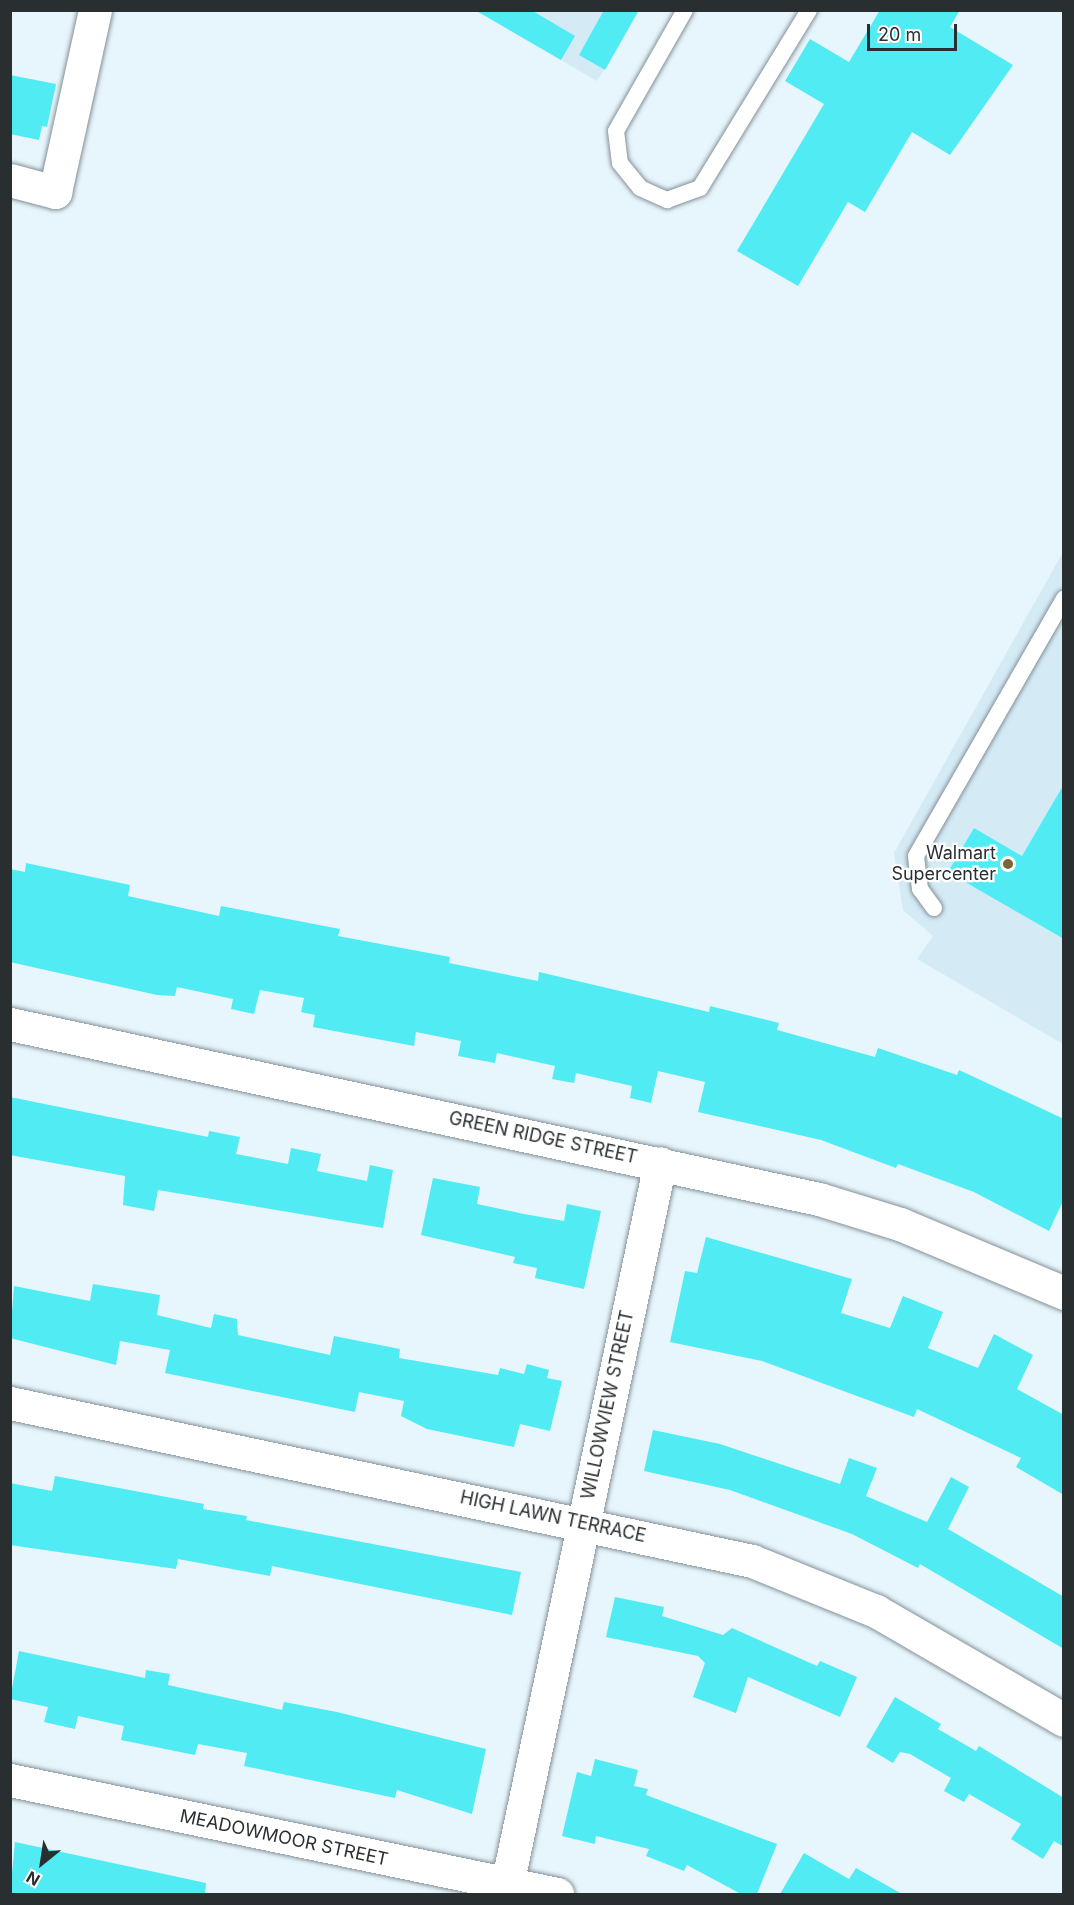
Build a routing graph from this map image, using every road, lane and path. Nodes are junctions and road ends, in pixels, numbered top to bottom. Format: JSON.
{"nodes":[{"id":1,"x":95,"y":10,"type":"edge"},
{"id":2,"x":685,"y":10,"type":"edge"},
{"id":3,"x":809,"y":10,"type":"edge"},
{"id":4,"x":10,"y":180,"type":"edge"},
{"id":5,"x":1064,"y":599,"type":"edge"},
{"id":6,"x":934,"y":908,"type":"dead end"},
{"id":7,"x":10,"y":1024,"type":"edge"},
{"id":8,"x":660,"y":1163,"type":"junction"},
{"id":9,"x":1064,"y":1293,"type":"edge"},
{"id":10,"x":10,"y":1403,"type":"edge"},
{"id":11,"x":582,"y":1523,"type":"junction"},
{"id":12,"x":1064,"y":1720,"type":"edge"},
{"id":13,"x":10,"y":1780,"type":"edge"},
{"id":14,"x":506,"y":1890,"type":"edge"},
{"id":15,"x":557,"y":1894,"type":"edge"}],
"edges":[{"from":1,"to":4,"type":"street"},
{"from":2,"to":3,"type":"lane"},
{"from":5,"to":6,"type":"lane"},
{"from":7,"to":8,"type":"street","name":"GREEN RIDGE STREET"},
{"from":8,"to":9,"type":"street","name":"GREEN RIDGE STREET"},
{"from":8,"to":11,"type":"street","name":"WILLOWVIEW STREET"},
{"from":10,"to":11,"type":"street","name":"HIGH LAWN TERRACE"},
{"from":11,"to":12,"type":"street","name":"HIGH LAWN TERRACE"},
{"from":11,"to":14,"type":"street","name":"WILLOWVIEW STREET"},
{"from":13,"to":14,"type":"street","name":"MEADOWMOOR STREET"},
{"from":14,"to":15,"type":"street","name":"MEADOWMOOR STREET"}]}
